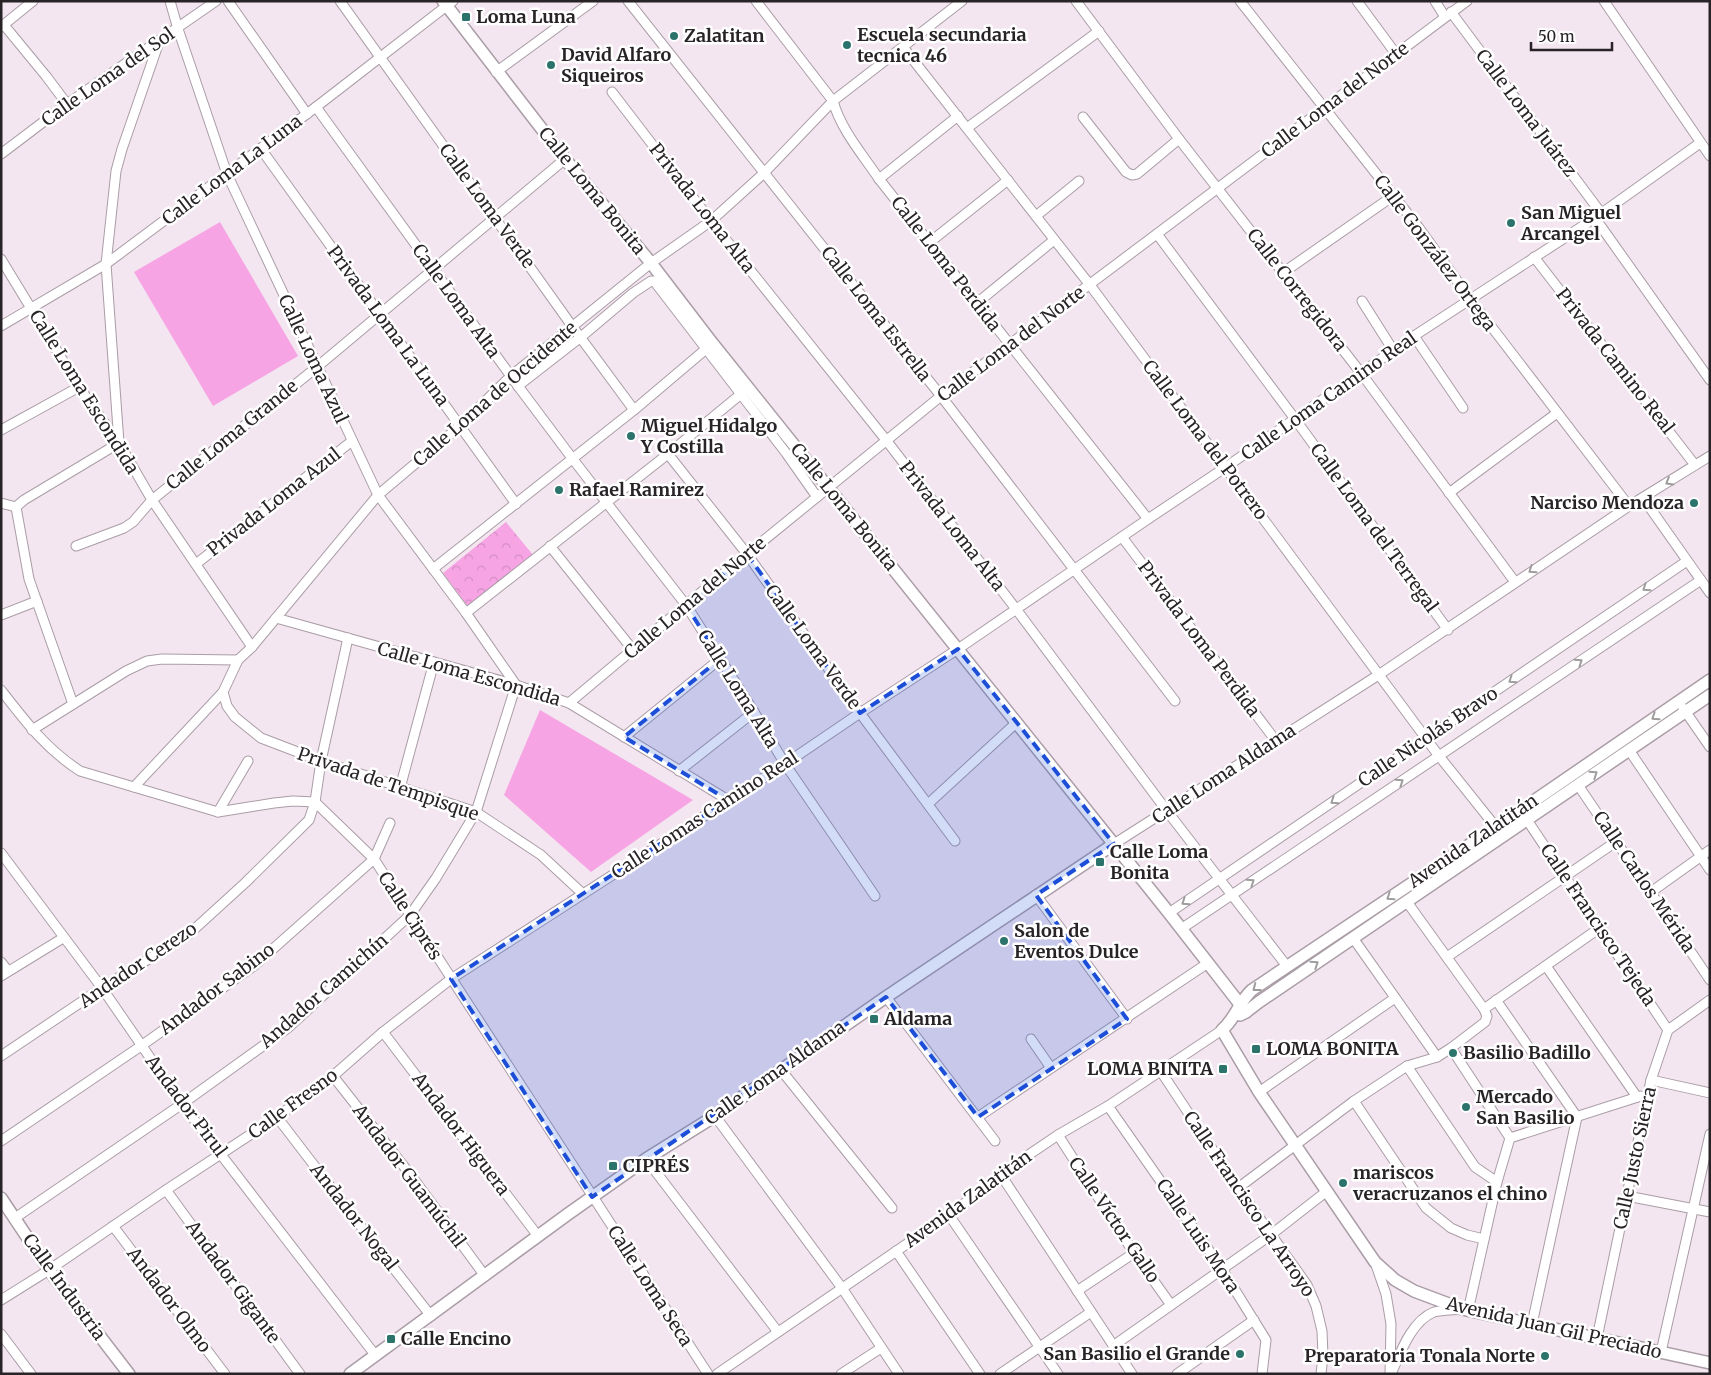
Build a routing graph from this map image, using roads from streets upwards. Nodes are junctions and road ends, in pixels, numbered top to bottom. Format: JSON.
{"nodes":[{"id":1,"x":33,"y":1,"type":"edge"},
{"id":2,"x":170,"y":1,"type":"edge"},
{"id":3,"x":216,"y":1,"type":"edge"},
{"id":4,"x":228,"y":1,"type":"edge"},
{"id":5,"x":340,"y":1,"type":"edge"},
{"id":6,"x":593,"y":1,"type":"edge"},
{"id":7,"x":628,"y":1,"type":"edge"},
{"id":8,"x":756,"y":1,"type":"edge"},
{"id":9,"x":962,"y":1,"type":"edge"},
{"id":10,"x":1076,"y":1,"type":"edge"},
{"id":11,"x":1240,"y":1,"type":"edge"},
{"id":12,"x":1357,"y":1,"type":"edge"},
{"id":13,"x":1435,"y":1,"type":"edge"},
{"id":14,"x":1466,"y":1,"type":"edge"},
{"id":15,"x":1604,"y":1,"type":"edge"},
{"id":16,"x":447,"y":3,"type":"edge"},
{"id":17,"x":1448,"y":14,"type":"junction"},
{"id":18,"x":2,"y":26,"type":"edge"},
{"id":19,"x":178,"y":29,"type":"junction"},
{"id":20,"x":1099,"y":31,"type":"junction"},
{"id":21,"x":159,"y":42,"type":"junction"},
{"id":22,"x":903,"y":47,"type":"junction"},
{"id":23,"x":1396,"y":54,"type":"junction"},
{"id":24,"x":380,"y":58,"type":"junction"},
{"id":25,"x":496,"y":72,"type":"junction"},
{"id":26,"x":612,"y":92,"type":"dead end"},
{"id":27,"x":834,"y":101,"type":"junction"},
{"id":28,"x":66,"y":104,"type":"junction"},
{"id":29,"x":316,"y":107,"type":"junction"},
{"id":30,"x":1325,"y":109,"type":"junction"},
{"id":31,"x":307,"y":114,"type":"junction"},
{"id":32,"x":958,"y":116,"type":"junction"},
{"id":33,"x":1083,"y":117,"type":"dead end"},
{"id":34,"x":968,"y":128,"type":"junction"},
{"id":35,"x":1179,"y":139,"type":"junction"},
{"id":36,"x":1700,"y":143,"type":"junction"},
{"id":37,"x":261,"y":149,"type":"junction"},
{"id":38,"x":1,"y":154,"type":"edge"},
{"id":39,"x":1710,"y":156,"type":"edge"},
{"id":40,"x":565,"y":159,"type":"junction"},
{"id":41,"x":764,"y":173,"type":"junction"},
{"id":42,"x":227,"y":174,"type":"junction"},
{"id":43,"x":879,"y":179,"type":"junction"},
{"id":44,"x":1008,"y":180,"type":"junction"},
{"id":45,"x":1078,"y":181,"type":"dead end"},
{"id":46,"x":1218,"y":188,"type":"junction"},
{"id":47,"x":1393,"y":196,"type":"junction"},
{"id":48,"x":1036,"y":216,"type":"junction"},
{"id":49,"x":1598,"y":216,"type":"junction"},
{"id":50,"x":495,"y":217,"type":"junction"},
{"id":51,"x":711,"y":221,"type":"junction"},
{"id":52,"x":1157,"y":234,"type":"junction"},
{"id":53,"x":1054,"y":240,"type":"junction"},
{"id":54,"x":930,"y":242,"type":"junction"},
{"id":55,"x":1534,"y":257,"type":"junction"},
{"id":56,"x":1,"y":259,"type":"edge"},
{"id":57,"x":106,"y":264,"type":"junction"},
{"id":58,"x":652,"y":264,"type":"junction"},
{"id":59,"x":433,"y":270,"type":"junction"},
{"id":60,"x":1284,"y":272,"type":"junction"},
{"id":61,"x":1090,"y":285,"type":"junction"},
{"id":62,"x":1471,"y":300,"type":"junction"},
{"id":63,"x":1362,"y":301,"type":"dead end"},
{"id":64,"x":977,"y":303,"type":"junction"},
{"id":65,"x":31,"y":308,"type":"junction"},
{"id":66,"x":380,"y":314,"type":"junction"},
{"id":67,"x":1,"y":326,"type":"edge"},
{"id":68,"x":572,"y":326,"type":"junction"},
{"id":69,"x":1414,"y":336,"type":"junction"},
{"id":70,"x":581,"y":337,"type":"junction"},
{"id":71,"x":1010,"y":344,"type":"junction"},
{"id":72,"x":706,"y":348,"type":"junction"},
{"id":73,"x":1393,"y":350,"type":"junction"},
{"id":74,"x":317,"y":366,"type":"junction"},
{"id":75,"x":1361,"y":373,"type":"junction"},
{"id":76,"x":511,"y":376,"type":"junction"},
{"id":77,"x":1710,"y":380,"type":"edge"},
{"id":78,"x":518,"y":386,"type":"junction"},
{"id":79,"x":79,"y":387,"type":"junction"},
{"id":80,"x":741,"y":394,"type":"junction"},
{"id":81,"x":941,"y":396,"type":"junction"},
{"id":82,"x":1463,"y":408,"type":"dead end"},
{"id":83,"x":634,"y":410,"type":"junction"},
{"id":84,"x":1557,"y":413,"type":"junction"},
{"id":85,"x":1295,"y":419,"type":"junction"},
{"id":86,"x":460,"y":426,"type":"junction"},
{"id":87,"x":1,"y":430,"type":"edge"},
{"id":88,"x":352,"y":440,"type":"junction"},
{"id":89,"x":886,"y":440,"type":"junction"},
{"id":90,"x":118,"y":443,"type":"junction"},
{"id":91,"x":668,"y":454,"type":"junction"},
{"id":92,"x":1710,"y":456,"type":"edge"},
{"id":93,"x":572,"y":458,"type":"junction"},
{"id":94,"x":1695,"y":466,"type":"junction"},
{"id":95,"x":1226,"y":467,"type":"junction"},
{"id":96,"x":828,"y":488,"type":"junction"},
{"id":97,"x":1449,"y":493,"type":"junction"},
{"id":98,"x":378,"y":496,"type":"junction"},
{"id":99,"x":817,"y":497,"type":"junction"},
{"id":100,"x":1643,"y":498,"type":"junction"},
{"id":101,"x":152,"y":500,"type":"junction"},
{"id":102,"x":606,"y":502,"type":"junction"},
{"id":103,"x":1,"y":503,"type":"edge"},
{"id":104,"x":516,"y":504,"type":"junction"},
{"id":105,"x":1629,"y":506,"type":"junction"},
{"id":106,"x":16,"y":507,"type":"junction"},
{"id":107,"x":1148,"y":519,"type":"junction"},
{"id":108,"x":1122,"y":536,"type":"junction"},
{"id":109,"x":76,"y":546,"type":"dead end"},
{"id":110,"x":550,"y":546,"type":"junction"},
{"id":111,"x":747,"y":554,"type":"junction"},
{"id":112,"x":1687,"y":561,"type":"junction"},
{"id":113,"x":196,"y":564,"type":"junction"},
{"id":114,"x":433,"y":569,"type":"junction"},
{"id":115,"x":1074,"y":569,"type":"junction"},
{"id":116,"x":1701,"y":580,"type":"junction"},
{"id":117,"x":1515,"y":582,"type":"junction"},
{"id":118,"x":1710,"y":593,"type":"edge"},
{"id":119,"x":37,"y":601,"type":"junction"},
{"id":120,"x":686,"y":605,"type":"junction"},
{"id":121,"x":1016,"y":610,"type":"junction"},
{"id":122,"x":466,"y":613,"type":"junction"},
{"id":123,"x":1,"y":615,"type":"edge"},
{"id":124,"x":276,"y":618,"type":"junction"},
{"id":125,"x":1448,"y":630,"type":"junction"},
{"id":126,"x":348,"y":638,"type":"junction"},
{"id":127,"x":252,"y":648,"type":"junction"},
{"id":128,"x":958,"y":649,"type":"junction"},
{"id":129,"x":633,"y":650,"type":"junction"},
{"id":130,"x":720,"y":659,"type":"junction"},
{"id":131,"x":238,"y":660,"type":"junction"},
{"id":132,"x":434,"y":662,"type":"junction"},
{"id":133,"x":1380,"y":674,"type":"junction"},
{"id":134,"x":1710,"y":680,"type":"edge"},
{"id":135,"x":516,"y":685,"type":"junction"},
{"id":136,"x":1,"y":690,"type":"edge"},
{"id":137,"x":223,"y":692,"type":"junction"},
{"id":138,"x":1710,"y":695,"type":"edge"},
{"id":139,"x":1175,"y":701,"type":"dead end"},
{"id":140,"x":1678,"y":702,"type":"junction"},
{"id":141,"x":569,"y":703,"type":"junction"},
{"id":142,"x":73,"y":704,"type":"junction"},
{"id":143,"x":1685,"y":711,"type":"junction"},
{"id":144,"x":754,"y":712,"type":"junction"},
{"id":145,"x":860,"y":712,"type":"junction"},
{"id":146,"x":1016,"y":722,"type":"junction"},
{"id":147,"x":32,"y":730,"type":"junction"},
{"id":148,"x":624,"y":737,"type":"junction"},
{"id":149,"x":1426,"y":738,"type":"junction"},
{"id":150,"x":1276,"y":741,"type":"junction"},
{"id":151,"x":1710,"y":748,"type":"edge"},
{"id":152,"x":1629,"y":750,"type":"junction"},
{"id":153,"x":1439,"y":756,"type":"junction"},
{"id":154,"x":248,"y":761,"type":"dead end"},
{"id":155,"x":321,"y":761,"type":"junction"},
{"id":156,"x":785,"y":764,"type":"junction"},
{"id":157,"x":679,"y":771,"type":"junction"},
{"id":158,"x":1578,"y":785,"type":"junction"},
{"id":159,"x":134,"y":787,"type":"junction"},
{"id":160,"x":400,"y":788,"type":"junction"},
{"id":161,"x":728,"y":800,"type":"junction"},
{"id":162,"x":315,"y":802,"type":"junction"},
{"id":163,"x":928,"y":804,"type":"junction"},
{"id":164,"x":1167,"y":811,"type":"junction"},
{"id":165,"x":218,"y":812,"type":"junction"},
{"id":166,"x":476,"y":812,"type":"junction"},
{"id":167,"x":1527,"y":820,"type":"junction"},
{"id":168,"x":390,"y":823,"type":"dead end"},
{"id":169,"x":1496,"y":826,"type":"junction"},
{"id":170,"x":1503,"y":836,"type":"junction"},
{"id":171,"x":955,"y":841,"type":"dead end"},
{"id":172,"x":1617,"y":841,"type":"junction"},
{"id":173,"x":1114,"y":844,"type":"junction"},
{"id":174,"x":1710,"y":850,"type":"edge"},
{"id":175,"x":1,"y":853,"type":"edge"},
{"id":176,"x":1701,"y":856,"type":"junction"},
{"id":177,"x":374,"y":859,"type":"junction"},
{"id":178,"x":1710,"y":870,"type":"edge"},
{"id":179,"x":1566,"y":876,"type":"junction"},
{"id":180,"x":1220,"y":878,"type":"junction"},
{"id":181,"x":1651,"y":892,"type":"junction"},
{"id":182,"x":583,"y":894,"type":"junction"},
{"id":183,"x":1232,"y":894,"type":"junction"},
{"id":184,"x":1036,"y":895,"type":"junction"},
{"id":185,"x":876,"y":896,"type":"dead end"},
{"id":186,"x":1407,"y":902,"type":"junction"},
{"id":187,"x":1169,"y":913,"type":"junction"},
{"id":188,"x":410,"y":915,"type":"junction"},
{"id":189,"x":1600,"y":927,"type":"junction"},
{"id":190,"x":1181,"y":929,"type":"junction"},
{"id":191,"x":64,"y":938,"type":"junction"},
{"id":192,"x":1353,"y":938,"type":"junction"},
{"id":193,"x":1446,"y":957,"type":"junction"},
{"id":194,"x":1,"y":962,"type":"edge"},
{"id":195,"x":1208,"y":963,"type":"junction"},
{"id":196,"x":1286,"y":965,"type":"junction"},
{"id":197,"x":1546,"y":966,"type":"junction"},
{"id":198,"x":5,"y":974,"type":"edge"},
{"id":199,"x":451,"y":979,"type":"junction"},
{"id":200,"x":1710,"y":980,"type":"edge"},
{"id":201,"x":102,"y":988,"type":"junction"},
{"id":202,"x":886,"y":997,"type":"junction"},
{"id":203,"x":1396,"y":998,"type":"junction"},
{"id":204,"x":1496,"y":1000,"type":"junction"},
{"id":205,"x":1710,"y":1000,"type":"edge"},
{"id":206,"x":1243,"y":1008,"type":"junction"},
{"id":207,"x":1486,"y":1012,"type":"junction"},
{"id":208,"x":1126,"y":1019,"type":"junction"},
{"id":209,"x":1222,"y":1030,"type":"junction"},
{"id":210,"x":1668,"y":1030,"type":"junction"},
{"id":211,"x":383,"y":1032,"type":"junction"},
{"id":212,"x":1031,"y":1039,"type":"dead end"},
{"id":213,"x":141,"y":1046,"type":"junction"},
{"id":214,"x":1451,"y":1048,"type":"junction"},
{"id":215,"x":1,"y":1056,"type":"edge"},
{"id":216,"x":1436,"y":1057,"type":"junction"},
{"id":217,"x":1407,"y":1066,"type":"junction"},
{"id":218,"x":1051,"y":1068,"type":"junction"},
{"id":219,"x":781,"y":1070,"type":"junction"},
{"id":220,"x":1160,"y":1070,"type":"junction"},
{"id":221,"x":333,"y":1076,"type":"junction"},
{"id":222,"x":1651,"y":1080,"type":"junction"},
{"id":223,"x":1259,"y":1092,"type":"junction"},
{"id":224,"x":1648,"y":1093,"type":"junction"},
{"id":225,"x":1710,"y":1093,"type":"edge"},
{"id":226,"x":1637,"y":1097,"type":"junction"},
{"id":227,"x":1354,"y":1101,"type":"junction"},
{"id":228,"x":182,"y":1104,"type":"junction"},
{"id":229,"x":1108,"y":1106,"type":"junction"},
{"id":230,"x":715,"y":1116,"type":"junction"},
{"id":231,"x":978,"y":1116,"type":"junction"},
{"id":232,"x":278,"y":1117,"type":"junction"},
{"id":233,"x":1577,"y":1117,"type":"junction"},
{"id":234,"x":1710,"y":1134,"type":"edge"},
{"id":235,"x":1058,"y":1136,"type":"junction"},
{"id":236,"x":1510,"y":1138,"type":"junction"},
{"id":237,"x":1,"y":1141,"type":"edge"},
{"id":238,"x":995,"y":1141,"type":"dead end"},
{"id":239,"x":1296,"y":1144,"type":"junction"},
{"id":240,"x":222,"y":1155,"type":"junction"},
{"id":241,"x":1707,"y":1159,"type":"edge"},
{"id":242,"x":646,"y":1160,"type":"junction"},
{"id":243,"x":1001,"y":1175,"type":"junction"},
{"id":244,"x":1497,"y":1182,"type":"junction"},
{"id":245,"x":1238,"y":1188,"type":"junction"},
{"id":246,"x":166,"y":1190,"type":"junction"},
{"id":247,"x":1327,"y":1191,"type":"junction"},
{"id":248,"x":1627,"y":1196,"type":"junction"},
{"id":249,"x":592,"y":1197,"type":"junction"},
{"id":250,"x":1,"y":1198,"type":"edge"},
{"id":251,"x":892,"y":1208,"type":"dead end"},
{"id":252,"x":1692,"y":1209,"type":"junction"},
{"id":253,"x":1710,"y":1212,"type":"edge"},
{"id":254,"x":949,"y":1215,"type":"junction"},
{"id":255,"x":15,"y":1218,"type":"junction"},
{"id":256,"x":113,"y":1226,"type":"junction"},
{"id":257,"x":1272,"y":1234,"type":"junction"},
{"id":258,"x":538,"y":1236,"type":"junction"},
{"id":259,"x":1484,"y":1239,"type":"junction"},
{"id":260,"x":896,"y":1251,"type":"junction"},
{"id":261,"x":1134,"y":1253,"type":"junction"},
{"id":262,"x":1375,"y":1262,"type":"junction"},
{"id":263,"x":1222,"y":1269,"type":"junction"},
{"id":264,"x":49,"y":1270,"type":"junction"},
{"id":265,"x":485,"y":1276,"type":"junction"},
{"id":266,"x":842,"y":1288,"type":"junction"},
{"id":267,"x":1077,"y":1291,"type":"junction"},
{"id":268,"x":1,"y":1300,"type":"edge"},
{"id":269,"x":1171,"y":1305,"type":"junction"},
{"id":270,"x":1465,"y":1310,"type":"junction"},
{"id":271,"x":1091,"y":1312,"type":"junction"},
{"id":272,"x":431,"y":1316,"type":"junction"},
{"id":273,"x":1254,"y":1320,"type":"junction"},
{"id":274,"x":1532,"y":1324,"type":"junction"},
{"id":275,"x":778,"y":1332,"type":"junction"},
{"id":276,"x":1,"y":1334,"type":"edge"},
{"id":277,"x":1597,"y":1338,"type":"junction"},
{"id":278,"x":1040,"y":1346,"type":"junction"},
{"id":279,"x":1113,"y":1346,"type":"junction"},
{"id":280,"x":881,"y":1348,"type":"junction"},
{"id":281,"x":1661,"y":1352,"type":"junction"},
{"id":282,"x":376,"y":1356,"type":"junction"},
{"id":283,"x":1710,"y":1363,"type":"edge"},
{"id":284,"x":31,"y":1374,"type":"edge"},
{"id":285,"x":129,"y":1374,"type":"edge"},
{"id":286,"x":225,"y":1374,"type":"edge"},
{"id":287,"x":300,"y":1374,"type":"edge"},
{"id":288,"x":350,"y":1374,"type":"edge"},
{"id":289,"x":708,"y":1374,"type":"edge"},
{"id":290,"x":717,"y":1374,"type":"edge"},
{"id":291,"x":841,"y":1374,"type":"edge"},
{"id":292,"x":899,"y":1374,"type":"edge"},
{"id":293,"x":980,"y":1374,"type":"edge"},
{"id":294,"x":1000,"y":1374,"type":"edge"},
{"id":295,"x":1058,"y":1374,"type":"edge"},
{"id":296,"x":1132,"y":1374,"type":"edge"},
{"id":297,"x":1177,"y":1374,"type":"edge"},
{"id":298,"x":1262,"y":1374,"type":"edge"},
{"id":299,"x":1321,"y":1374,"type":"edge"},
{"id":300,"x":1390,"y":1374,"type":"edge"}],
"edges":[{"from":1,"to":18,"type":"street"},
{"from":2,"to":19,"type":"street","name":"Calle Loma Azul"},
{"from":3,"to":19,"type":"street","name":"Calle Loma del Sol"},
{"from":4,"to":31,"type":"street"},
{"from":5,"to":24,"type":"street","name":"Calle Loma Verde"},
{"from":6,"to":25,"type":"street"},
{"from":7,"to":41,"type":"street","name":"Calle Loma Estrella"},
{"from":8,"to":27,"type":"street","name":"Calle Loma Perdida"},
{"from":9,"to":22,"type":"street","name":"Calle Loma de Occidente"},
{"from":10,"to":20,"type":"street","name":"Calle Corregidora"},
{"from":11,"to":30,"type":"street","name":"Calle González Ortega"},
{"from":12,"to":23,"type":"street"},
{"from":13,"to":17,"type":"street","name":"Calle Loma Juárez"},
{"from":14,"to":17,"type":"street","name":"Calle Loma del Norte"},
{"from":15,"to":36,"type":"street"},
{"from":16,"to":24,"type":"street","name":"Calle Loma La Luna"},
{"from":16,"to":25,"type":"street","name":"Calle Loma Bonita"},
{"from":17,"to":23,"type":"street","name":"Calle Loma del Norte"},
{"from":17,"to":49,"type":"street","name":"Calle Loma Juárez"},
{"from":18,"to":28,"type":"street"},
{"from":19,"to":21,"type":"street","name":"Calle Loma del Sol"},
{"from":19,"to":42,"type":"street","name":"Calle Loma Azul"},
{"from":20,"to":34,"type":"street"},
{"from":20,"to":35,"type":"street","name":"Calle Corregidora"},
{"from":21,"to":28,"type":"street","name":"Calle Loma del Sol"},
{"from":21,"to":57,"type":"street"},
{"from":22,"to":27,"type":"street","name":"Calle Loma de Occidente"},
{"from":22,"to":32,"type":"street","name":"Calle Loma del Potrero"},
{"from":23,"to":30,"type":"street","name":"Calle Loma del Norte"},
{"from":24,"to":29,"type":"street","name":"Calle Loma La Luna"},
{"from":24,"to":50,"type":"street","name":"Calle Loma Verde"},
{"from":25,"to":40,"type":"street","name":"Calle Loma Bonita"},
{"from":26,"to":51,"type":"street","name":"Privada Loma Alta"},
{"from":27,"to":41,"type":"street","name":"Calle Loma de Occidente"},
{"from":27,"to":43,"type":"street","name":"Calle Loma Perdida"},
{"from":28,"to":38,"type":"street","name":"Calle Loma del Sol"},
{"from":29,"to":31,"type":"street","name":"Calle Loma La Luna"},
{"from":29,"to":59,"type":"street","name":"Calle Loma Alta"},
{"from":30,"to":46,"type":"street","name":"Calle Loma del Norte"},
{"from":30,"to":47,"type":"street","name":"Calle González Ortega"},
{"from":31,"to":37,"type":"street","name":"Calle Loma La Luna"},
{"from":32,"to":34,"type":"street","name":"Calle Loma del Potrero"},
{"from":32,"to":43,"type":"street"},
{"from":33,"to":35,"type":"street"},
{"from":34,"to":44,"type":"street","name":"Calle Loma del Potrero"},
{"from":35,"to":46,"type":"street","name":"Calle Corregidora"},
{"from":36,"to":39,"type":"street"},
{"from":36,"to":49,"type":"street","name":"Calle Loma Camino Real"},
{"from":37,"to":42,"type":"street","name":"Calle Loma La Luna"},
{"from":37,"to":66,"type":"street","name":"Privada Loma La Luna"},
{"from":40,"to":50,"type":"street","name":"Calle Loma Grande"},
{"from":40,"to":58,"type":"street","name":"Calle Loma Bonita"},
{"from":41,"to":51,"type":"street","name":"Calle Loma de Occidente"},
{"from":41,"to":81,"type":"street","name":"Calle Loma Estrella"},
{"from":42,"to":57,"type":"street","name":"Calle Loma La Luna"},
{"from":42,"to":74,"type":"street","name":"Calle Loma Azul"},
{"from":43,"to":54,"type":"street","name":"Calle Loma Perdida"},
{"from":44,"to":48,"type":"street","name":"Calle Loma del Potrero"},
{"from":44,"to":54,"type":"street"},
{"from":45,"to":48,"type":"street"},
{"from":46,"to":52,"type":"street","name":"Calle Loma del Norte"},
{"from":46,"to":60,"type":"street","name":"Calle Corregidora"},
{"from":47,"to":60,"type":"street"},
{"from":47,"to":62,"type":"street","name":"Calle González Ortega"},
{"from":48,"to":53,"type":"street","name":"Calle Loma del Potrero"},
{"from":49,"to":55,"type":"street","name":"Calle Loma Camino Real"},
{"from":49,"to":77,"type":"street","name":"Calle Loma Juárez"},
{"from":50,"to":59,"type":"street","name":"Calle Loma Grande"},
{"from":50,"to":68,"type":"street","name":"Calle Loma Verde"},
{"from":51,"to":58,"type":"street","name":"Calle Loma de Occidente"},
{"from":51,"to":89,"type":"street","name":"Privada Loma Alta"},
{"from":52,"to":61,"type":"street","name":"Calle Loma del Norte"},
{"from":52,"to":85,"type":"street","name":"Calle Loma del Terregal"},
{"from":53,"to":61,"type":"street","name":"Calle Loma del Potrero"},
{"from":53,"to":64,"type":"street"},
{"from":54,"to":64,"type":"street","name":"Calle Loma Perdida"},
{"from":55,"to":62,"type":"street","name":"Calle Loma Camino Real"},
{"from":55,"to":94,"type":"street","name":"Privada Camino Real"},
{"from":56,"to":65,"type":"street","name":"Calle Loma Escondida"},
{"from":57,"to":65,"type":"street","name":"Calle Loma La Luna"},
{"from":57,"to":90,"type":"street"},
{"from":58,"to":68,"type":"street","name":"Calle Loma de Occidente"},
{"from":58,"to":96,"type":"street","name":"Calle Loma Bonita"},
{"from":59,"to":66,"type":"street","name":"Calle Loma Grande"},
{"from":59,"to":76,"type":"street","name":"Calle Loma Alta"},
{"from":60,"to":75,"type":"street","name":"Calle Corregidora"},
{"from":61,"to":71,"type":"street","name":"Calle Loma del Norte"},
{"from":61,"to":95,"type":"street","name":"Calle Loma del Potrero"},
{"from":62,"to":69,"type":"street","name":"Calle Loma Camino Real"},
{"from":62,"to":84,"type":"street","name":"Calle González Ortega"},
{"from":63,"to":73,"type":"street"},
{"from":64,"to":71,"type":"street","name":"Calle Loma Perdida"},
{"from":65,"to":67,"type":"street","name":"Calle Loma La Luna"},
{"from":65,"to":79,"type":"street","name":"Calle Loma Escondida"},
{"from":66,"to":74,"type":"street","name":"Calle Loma Grande"},
{"from":66,"to":86,"type":"street","name":"Privada Loma La Luna"},
{"from":68,"to":70,"type":"street","name":"Calle Loma Verde"},
{"from":68,"to":76,"type":"street","name":"Calle Loma de Occidente"},
{"from":69,"to":73,"type":"street","name":"Calle Loma Camino Real"},
{"from":69,"to":82,"type":"street"},
{"from":70,"to":72,"type":"street"},
{"from":70,"to":78,"type":"street"},
{"from":70,"to":83,"type":"street","name":"Calle Loma Verde"},
{"from":71,"to":81,"type":"street","name":"Calle Loma del Norte"},
{"from":71,"to":107,"type":"street","name":"Calle Loma Perdida"},
{"from":72,"to":80,"type":"street"},
{"from":72,"to":83,"type":"street"},
{"from":73,"to":75,"type":"street","name":"Calle Loma Camino Real"},
{"from":74,"to":88,"type":"street","name":"Calle Loma Azul"},
{"from":74,"to":101,"type":"street","name":"Calle Loma Grande"},
{"from":75,"to":85,"type":"street","name":"Calle Loma Camino Real"},
{"from":75,"to":97,"type":"street","name":"Calle Corregidora"},
{"from":76,"to":78,"type":"street","name":"Calle Loma Alta"},
{"from":76,"to":86,"type":"street","name":"Calle Loma de Occidente"},
{"from":78,"to":93,"type":"street","name":"Calle Loma Alta"},
{"from":79,"to":87,"type":"street"},
{"from":79,"to":90,"type":"street","name":"Calle Loma Escondida"},
{"from":80,"to":91,"type":"street"},
{"from":80,"to":99,"type":"street"},
{"from":81,"to":89,"type":"street","name":"Calle Loma del Norte"},
{"from":81,"to":115,"type":"street","name":"Calle Loma Estrella"},
{"from":83,"to":93,"type":"street"},
{"from":84,"to":97,"type":"street"},
{"from":84,"to":105,"type":"street","name":"Calle González Ortega"},
{"from":85,"to":95,"type":"street","name":"Calle Loma Camino Real"},
{"from":85,"to":125,"type":"street","name":"Calle Loma del Terregal"},
{"from":86,"to":98,"type":"street","name":"Calle Loma de Occidente"},
{"from":86,"to":104,"type":"street","name":"Privada Loma La Luna"},
{"from":88,"to":98,"type":"street","name":"Calle Loma Azul"},
{"from":88,"to":113,"type":"street","name":"Privada Loma Azul"},
{"from":89,"to":96,"type":"street","name":"Calle Loma del Norte"},
{"from":89,"to":121,"type":"street","name":"Privada Loma Alta"},
{"from":90,"to":101,"type":"street","name":"Calle Loma Escondida"},
{"from":90,"to":106,"type":"street"},
{"from":91,"to":102,"type":"street"},
{"from":91,"to":111,"type":"street","name":"Calle Loma Verde"},
{"from":92,"to":94,"type":"street","name":"Calle Loma Aldama"},
{"from":93,"to":102,"type":"street","name":"Calle Loma Alta"},
{"from":93,"to":104,"type":"street"},
{"from":94,"to":100,"type":"street","name":"Calle Loma Aldama","one_way":true},
{"from":95,"to":107,"type":"street","name":"Calle Loma Camino Real"},
{"from":95,"to":133,"type":"street","name":"Calle Loma del Potrero"},
{"from":96,"to":99,"type":"street","name":"Calle Loma del Norte"},
{"from":96,"to":128,"type":"street","name":"Calle Loma Bonita"},
{"from":97,"to":117,"type":"street","name":"Calle Corregidora"},
{"from":98,"to":114,"type":"street","name":"Calle Loma Azul"},
{"from":98,"to":124,"type":"street","name":"Calle Loma de Occidente"},
{"from":99,"to":111,"type":"street","name":"Calle Loma del Norte"},
{"from":100,"to":105,"type":"street","name":"Calle Loma Aldama"},
{"from":100,"to":112,"type":"street"},
{"from":101,"to":109,"type":"street","name":"Calle Loma Grande"},
{"from":101,"to":113,"type":"street","name":"Calle Loma Escondida"},
{"from":102,"to":110,"type":"street"},
{"from":102,"to":120,"type":"street","name":"Calle Loma Alta"},
{"from":103,"to":106,"type":"street"},
{"from":104,"to":114,"type":"street"},
{"from":105,"to":117,"type":"street","name":"Calle Loma Aldama","one_way":true},
{"from":106,"to":119,"type":"street"},
{"from":107,"to":108,"type":"street","name":"Calle Loma Camino Real"},
{"from":108,"to":115,"type":"street","name":"Calle Loma Camino Real"},
{"from":108,"to":150,"type":"street","name":"Privada Loma Perdida"},
{"from":110,"to":122,"type":"street"},
{"from":110,"to":129,"type":"street"},
{"from":111,"to":120,"type":"street","name":"Calle Loma del Norte"},
{"from":111,"to":145,"type":"street","name":"Calle Loma Verde"},
{"from":112,"to":116,"type":"street"},
{"from":112,"to":149,"type":"street","name":"Calle Nicolás Bravo","one_way":true},
{"from":113,"to":127,"type":"street","name":"Calle Loma Escondida"},
{"from":114,"to":122,"type":"street","name":"Calle Loma Azul"},
{"from":115,"to":121,"type":"street","name":"Calle Loma Camino Real"},
{"from":115,"to":139,"type":"street","name":"Calle Loma Estrella"},
{"from":116,"to":118,"type":"street"},
{"from":153,"to":116,"type":"street","name":"Calle Nicolás Bravo","one_way":true},
{"from":117,"to":125,"type":"street","name":"Calle Loma Aldama"},
{"from":119,"to":123,"type":"street"},
{"from":119,"to":142,"type":"street"},
{"from":120,"to":129,"type":"street","name":"Calle Loma del Norte"},
{"from":120,"to":130,"type":"street","name":"Calle Loma Alta"},
{"from":121,"to":128,"type":"street","name":"Calle Loma Camino Real"},
{"from":121,"to":164,"type":"street","name":"Privada Loma Alta"},
{"from":122,"to":135,"type":"street","name":"Calle Loma Azul"},
{"from":124,"to":126,"type":"street","name":"Calle Loma Escondida"},
{"from":124,"to":127,"type":"street","name":"Calle Loma de Occidente"},
{"from":125,"to":133,"type":"street","name":"Calle Loma Aldama"},
{"from":126,"to":132,"type":"street","name":"Calle Loma Escondida"},
{"from":126,"to":155,"type":"street"},
{"from":127,"to":131,"type":"street","name":"Calle Loma de Occidente"},
{"from":128,"to":145,"type":"street","name":"Calle Lomas Camino Real"},
{"from":128,"to":146,"type":"street","name":"Calle Loma Bonita"},
{"from":129,"to":141,"type":"street","name":"Calle Loma del Norte"},
{"from":130,"to":144,"type":"street","name":"Calle Loma Alta"},
{"from":130,"to":148,"type":"street"},
{"from":131,"to":137,"type":"street","name":"Calle Loma de Occidente"},
{"from":131,"to":142,"type":"street"},
{"from":132,"to":135,"type":"street","name":"Calle Loma Escondida"},
{"from":132,"to":160,"type":"street"},
{"from":133,"to":149,"type":"street","name":"Calle Loma del Potrero"},
{"from":133,"to":150,"type":"street","name":"Calle Loma Aldama"},
{"from":134,"to":140,"type":"street","name":"Avenida Zalatitán"},
{"from":135,"to":141,"type":"street","name":"Calle Loma Escondida"},
{"from":135,"to":166,"type":"street","name":"Andador Camichín"},
{"from":136,"to":147,"type":"street"},
{"from":137,"to":155,"type":"street","name":"Privada de Tempisque"},
{"from":137,"to":159,"type":"street","name":"Calle Loma de Occidente"},
{"from":138,"to":143,"type":"street","name":"Avenida Zalatitán"},
{"from":140,"to":143,"type":"street"},
{"from":140,"to":169,"type":"street","name":"Avenida Zalatitán","one_way":true},
{"from":141,"to":148,"type":"street","name":"Calle Loma Escondida"},
{"from":142,"to":147,"type":"street"},
{"from":143,"to":151,"type":"street"},
{"from":143,"to":152,"type":"street","name":"Avenida Zalatitán"},
{"from":144,"to":156,"type":"street","name":"Calle Loma Alta"},
{"from":144,"to":157,"type":"street"},
{"from":145,"to":156,"type":"street","name":"Calle Lomas Camino Real"},
{"from":145,"to":163,"type":"street","name":"Calle Loma Verde"},
{"from":146,"to":163,"type":"street"},
{"from":146,"to":173,"type":"street","name":"Calle Loma Bonita"},
{"from":147,"to":159,"type":"street"},
{"from":148,"to":157,"type":"street","name":"Calle Loma Escondida"},
{"from":149,"to":153,"type":"street","name":"Calle Loma del Potrero"},
{"from":149,"to":180,"type":"street","name":"Calle Nicolás Bravo","one_way":true},
{"from":150,"to":164,"type":"street","name":"Calle Loma Aldama"},
{"from":158,"to":152,"type":"street","name":"Avenida Zalatitán","one_way":true},
{"from":152,"to":176,"type":"street"},
{"from":153,"to":169,"type":"street","name":"Calle Loma del Potrero"},
{"from":183,"to":153,"type":"street","name":"Calle Nicolás Bravo","one_way":true},
{"from":154,"to":165,"type":"street"},
{"from":155,"to":160,"type":"street","name":"Privada de Tempisque"},
{"from":155,"to":162,"type":"street"},
{"from":156,"to":161,"type":"street","name":"Calle Lomas Camino Real"},
{"from":156,"to":185,"type":"street"},
{"from":157,"to":161,"type":"street","name":"Calle Loma Escondida"},
{"from":158,"to":167,"type":"street","name":"Avenida Zalatitán"},
{"from":158,"to":172,"type":"street","name":"Calle Carlos Mérida"},
{"from":159,"to":165,"type":"street"},
{"from":160,"to":166,"type":"street","name":"Privada de Tempisque"},
{"from":161,"to":182,"type":"street","name":"Calle Lomas Camino Real"},
{"from":162,"to":165,"type":"street"},
{"from":162,"to":177,"type":"street","name":"Calle Ciprés"},
{"from":162,"to":201,"type":"street","name":"Andador Cerezo"},
{"from":163,"to":171,"type":"street","name":"Calle Loma Verde"},
{"from":164,"to":173,"type":"street","name":"Calle Loma Aldama"},
{"from":164,"to":180,"type":"street","name":"Privada Loma Alta"},
{"from":166,"to":182,"type":"street","name":"Privada de Tempisque"},
{"from":166,"to":188,"type":"street","name":"Andador Camichín"},
{"from":167,"to":170,"type":"street","name":"Avenida Zalatitán"},
{"from":167,"to":179,"type":"street","name":"Calle Francisco Tejeda"},
{"from":168,"to":177,"type":"street"},
{"from":169,"to":170,"type":"street","name":"Calle Loma del Potrero"},
{"from":169,"to":196,"type":"street","name":"Avenida Zalatitán","one_way":true},
{"from":170,"to":186,"type":"street","name":"Avenida Zalatitán"},
{"from":172,"to":179,"type":"street"},
{"from":172,"to":181,"type":"street","name":"Calle Carlos Mérida"},
{"from":173,"to":184,"type":"street","name":"Calle Loma Aldama"},
{"from":173,"to":187,"type":"street","name":"Calle Loma Bonita"},
{"from":174,"to":176,"type":"street"},
{"from":175,"to":191,"type":"street","name":"Andador Pirul"},
{"from":176,"to":178,"type":"street"},
{"from":176,"to":181,"type":"street"},
{"from":177,"to":188,"type":"street","name":"Calle Ciprés"},
{"from":177,"to":213,"type":"street","name":"Andador Sabino"},
{"from":179,"to":189,"type":"street","name":"Calle Francisco Tejeda"},
{"from":179,"to":193,"type":"street"},
{"from":180,"to":183,"type":"street","name":"Privada Loma Alta"},
{"from":180,"to":187,"type":"street","name":"Calle Nicolás Bravo","one_way":true},
{"from":181,"to":200,"type":"street","name":"Calle Carlos Mérida"},
{"from":182,"to":199,"type":"street","name":"Calle Lomas Camino Real"},
{"from":183,"to":190,"type":"street","name":"Calle Nicolás Bravo"},
{"from":183,"to":196,"type":"street","name":"Privada Loma Alta"},
{"from":184,"to":202,"type":"street","name":"Calle Loma Aldama"},
{"from":184,"to":208,"type":"street"},
{"from":186,"to":192,"type":"street","name":"Avenida Zalatitán"},
{"from":186,"to":193,"type":"street"},
{"from":187,"to":190,"type":"street","name":"Calle Loma Bonita"},
{"from":188,"to":199,"type":"street","name":"Calle Ciprés"},
{"from":188,"to":228,"type":"street","name":"Andador Camichín"},
{"from":189,"to":197,"type":"street"},
{"from":189,"to":210,"type":"street","name":"Calle Francisco Tejeda"},
{"from":190,"to":195,"type":"street","name":"Calle Loma Bonita"},
{"from":191,"to":198,"type":"street"},
{"from":191,"to":201,"type":"street","name":"Andador Pirul"},
{"from":192,"to":203,"type":"street"},
{"from":206,"to":192,"type":"street","name":"Avenida Zalatitán","one_way":true},
{"from":193,"to":207,"type":"street"},
{"from":194,"to":198,"type":"street"},
{"from":195,"to":206,"type":"street","name":"Calle Loma Bonita"},
{"from":195,"to":208,"type":"street"},
{"from":196,"to":206,"type":"street","name":"Avenida Zalatitán","one_way":true},
{"from":197,"to":204,"type":"street"},
{"from":197,"to":226,"type":"street"},
{"from":199,"to":211,"type":"street","name":"Calle Fresno"},
{"from":199,"to":249,"type":"street","name":"Calle Ciprés"},
{"from":201,"to":213,"type":"street","name":"Andador Pirul"},
{"from":201,"to":215,"type":"street","name":"Andador Cerezo"},
{"from":202,"to":219,"type":"street","name":"Calle Loma Aldama"},
{"from":202,"to":231,"type":"street"},
{"from":203,"to":216,"type":"street"},
{"from":203,"to":223,"type":"street"},
{"from":204,"to":207,"type":"street"},
{"from":204,"to":233,"type":"street"},
{"from":205,"to":210,"type":"street"},
{"from":206,"to":209,"type":"street"},
{"from":207,"to":214,"type":"street"},
{"from":208,"to":218,"type":"street"},
{"from":209,"to":220,"type":"street","name":"Avenida Zalatitán"},
{"from":209,"to":223,"type":"street","name":"Avenida Juan Gil Preciado"},
{"from":210,"to":222,"type":"street","name":"Calle Justo Sierra"},
{"from":211,"to":221,"type":"street","name":"Calle Fresno"},
{"from":211,"to":258,"type":"street","name":"Andador Higuera"},
{"from":212,"to":218,"type":"street"},
{"from":213,"to":228,"type":"street","name":"Andador Pirul"},
{"from":213,"to":237,"type":"street","name":"Andador Sabino"},
{"from":214,"to":216,"type":"street"},
{"from":214,"to":236,"type":"street"},
{"from":216,"to":217,"type":"street"},
{"from":217,"to":227,"type":"street"},
{"from":217,"to":244,"type":"street"},
{"from":218,"to":231,"type":"street"},
{"from":219,"to":230,"type":"street","name":"Calle Loma Aldama"},
{"from":219,"to":251,"type":"street"},
{"from":220,"to":229,"type":"street","name":"Avenida Zalatitán"},
{"from":220,"to":245,"type":"street","name":"Calle Francisco La Arroyo"},
{"from":221,"to":232,"type":"street","name":"Calle Fresno"},
{"from":221,"to":265,"type":"street","name":"Andador Guamúchil"},
{"from":222,"to":224,"type":"street","name":"Calle Justo Sierra"},
{"from":222,"to":225,"type":"street"},
{"from":223,"to":239,"type":"street","name":"Avenida Juan Gil Preciado"},
{"from":224,"to":226,"type":"street"},
{"from":224,"to":248,"type":"street","name":"Calle Justo Sierra"},
{"from":226,"to":233,"type":"street"},
{"from":227,"to":239,"type":"street"},
{"from":227,"to":259,"type":"street"},
{"from":228,"to":240,"type":"street","name":"Andador Pirul"},
{"from":228,"to":255,"type":"street","name":"Andador Camichín"},
{"from":229,"to":235,"type":"street","name":"Avenida Zalatitán"},
{"from":229,"to":263,"type":"street","name":"Calle Luis Mora"},
{"from":230,"to":242,"type":"street","name":"Calle Loma Aldama"},
{"from":230,"to":266,"type":"street"},
{"from":231,"to":238,"type":"street"},
{"from":232,"to":240,"type":"street","name":"Calle Fresno"},
{"from":232,"to":272,"type":"street","name":"Andador Nogal"},
{"from":233,"to":236,"type":"street"},
{"from":233,"to":274,"type":"street"},
{"from":234,"to":241,"type":"street"},
{"from":235,"to":243,"type":"street","name":"Avenida Zalatitán"},
{"from":235,"to":261,"type":"street","name":"Calle Víctor Gallo"},
{"from":236,"to":244,"type":"street"},
{"from":239,"to":245,"type":"street"},
{"from":239,"to":247,"type":"street","name":"Avenida Juan Gil Preciado"},
{"from":240,"to":246,"type":"street","name":"Calle Fresno"},
{"from":240,"to":282,"type":"street","name":"Andador Pirul"},
{"from":241,"to":252,"type":"street"},
{"from":242,"to":249,"type":"street","name":"Calle Loma Aldama"},
{"from":242,"to":275,"type":"street"},
{"from":243,"to":254,"type":"street","name":"Avenida Zalatitán"},
{"from":243,"to":267,"type":"street"},
{"from":244,"to":259,"type":"street"},
{"from":245,"to":257,"type":"street","name":"Calle Francisco La Arroyo"},
{"from":246,"to":256,"type":"street","name":"Calle Fresno"},
{"from":246,"to":287,"type":"street","name":"Andador Gigante"},
{"from":247,"to":257,"type":"street"},
{"from":247,"to":262,"type":"street","name":"Avenida Juan Gil Preciado"},
{"from":248,"to":252,"type":"street"},
{"from":248,"to":277,"type":"street","name":"Calle Justo Sierra"},
{"from":249,"to":258,"type":"street"},
{"from":249,"to":289,"type":"street","name":"Calle Loma Seca"},
{"from":250,"to":255,"type":"street","name":"Calle Industria"},
{"from":252,"to":253,"type":"street"},
{"from":252,"to":281,"type":"street"},
{"from":254,"to":260,"type":"street","name":"Avenida Zalatitán"},
{"from":254,"to":278,"type":"street"},
{"from":255,"to":264,"type":"street","name":"Calle Industria"},
{"from":256,"to":264,"type":"street","name":"Calle Fresno"},
{"from":256,"to":286,"type":"street","name":"Andador Olmo"},
{"from":257,"to":263,"type":"street"},
{"from":257,"to":299,"type":"street","name":"Calle Francisco La Arroyo"},
{"from":258,"to":265,"type":"street"},
{"from":259,"to":270,"type":"street"},
{"from":260,"to":266,"type":"street","name":"Avenida Zalatitán"},
{"from":260,"to":293,"type":"street"},
{"from":261,"to":267,"type":"street"},
{"from":261,"to":269,"type":"street","name":"Calle Víctor Gallo"},
{"from":262,"to":270,"type":"street","name":"Avenida Juan Gil Preciado"},
{"from":262,"to":300,"type":"street"},
{"from":263,"to":269,"type":"street"},
{"from":263,"to":273,"type":"street","name":"Calle Luis Mora"},
{"from":264,"to":268,"type":"street","name":"Calle Fresno"},
{"from":264,"to":285,"type":"street","name":"Calle Industria"},
{"from":265,"to":272,"type":"street"},
{"from":266,"to":275,"type":"street","name":"Avenida Zalatitán"},
{"from":266,"to":280,"type":"street"},
{"from":267,"to":271,"type":"street"},
{"from":269,"to":279,"type":"street"},
{"from":270,"to":274,"type":"street","name":"Avenida Juan Gil Preciado"},
{"from":270,"to":300,"type":"street"},
{"from":271,"to":278,"type":"street"},
{"from":271,"to":279,"type":"street"},
{"from":272,"to":282,"type":"street"},
{"from":273,"to":297,"type":"street"},
{"from":273,"to":298,"type":"street","name":"Calle Luis Mora"},
{"from":274,"to":277,"type":"street","name":"Avenida Juan Gil Preciado"},
{"from":275,"to":290,"type":"street","name":"Avenida Zalatitán"},
{"from":276,"to":284,"type":"street"},
{"from":277,"to":281,"type":"street","name":"Avenida Juan Gil Preciado"},
{"from":278,"to":294,"type":"street"},
{"from":278,"to":295,"type":"street"},
{"from":279,"to":296,"type":"street"},
{"from":280,"to":291,"type":"street"},
{"from":280,"to":292,"type":"street"},
{"from":281,"to":283,"type":"street","name":"Avenida Juan Gil Preciado"},
{"from":282,"to":288,"type":"street"}]}
